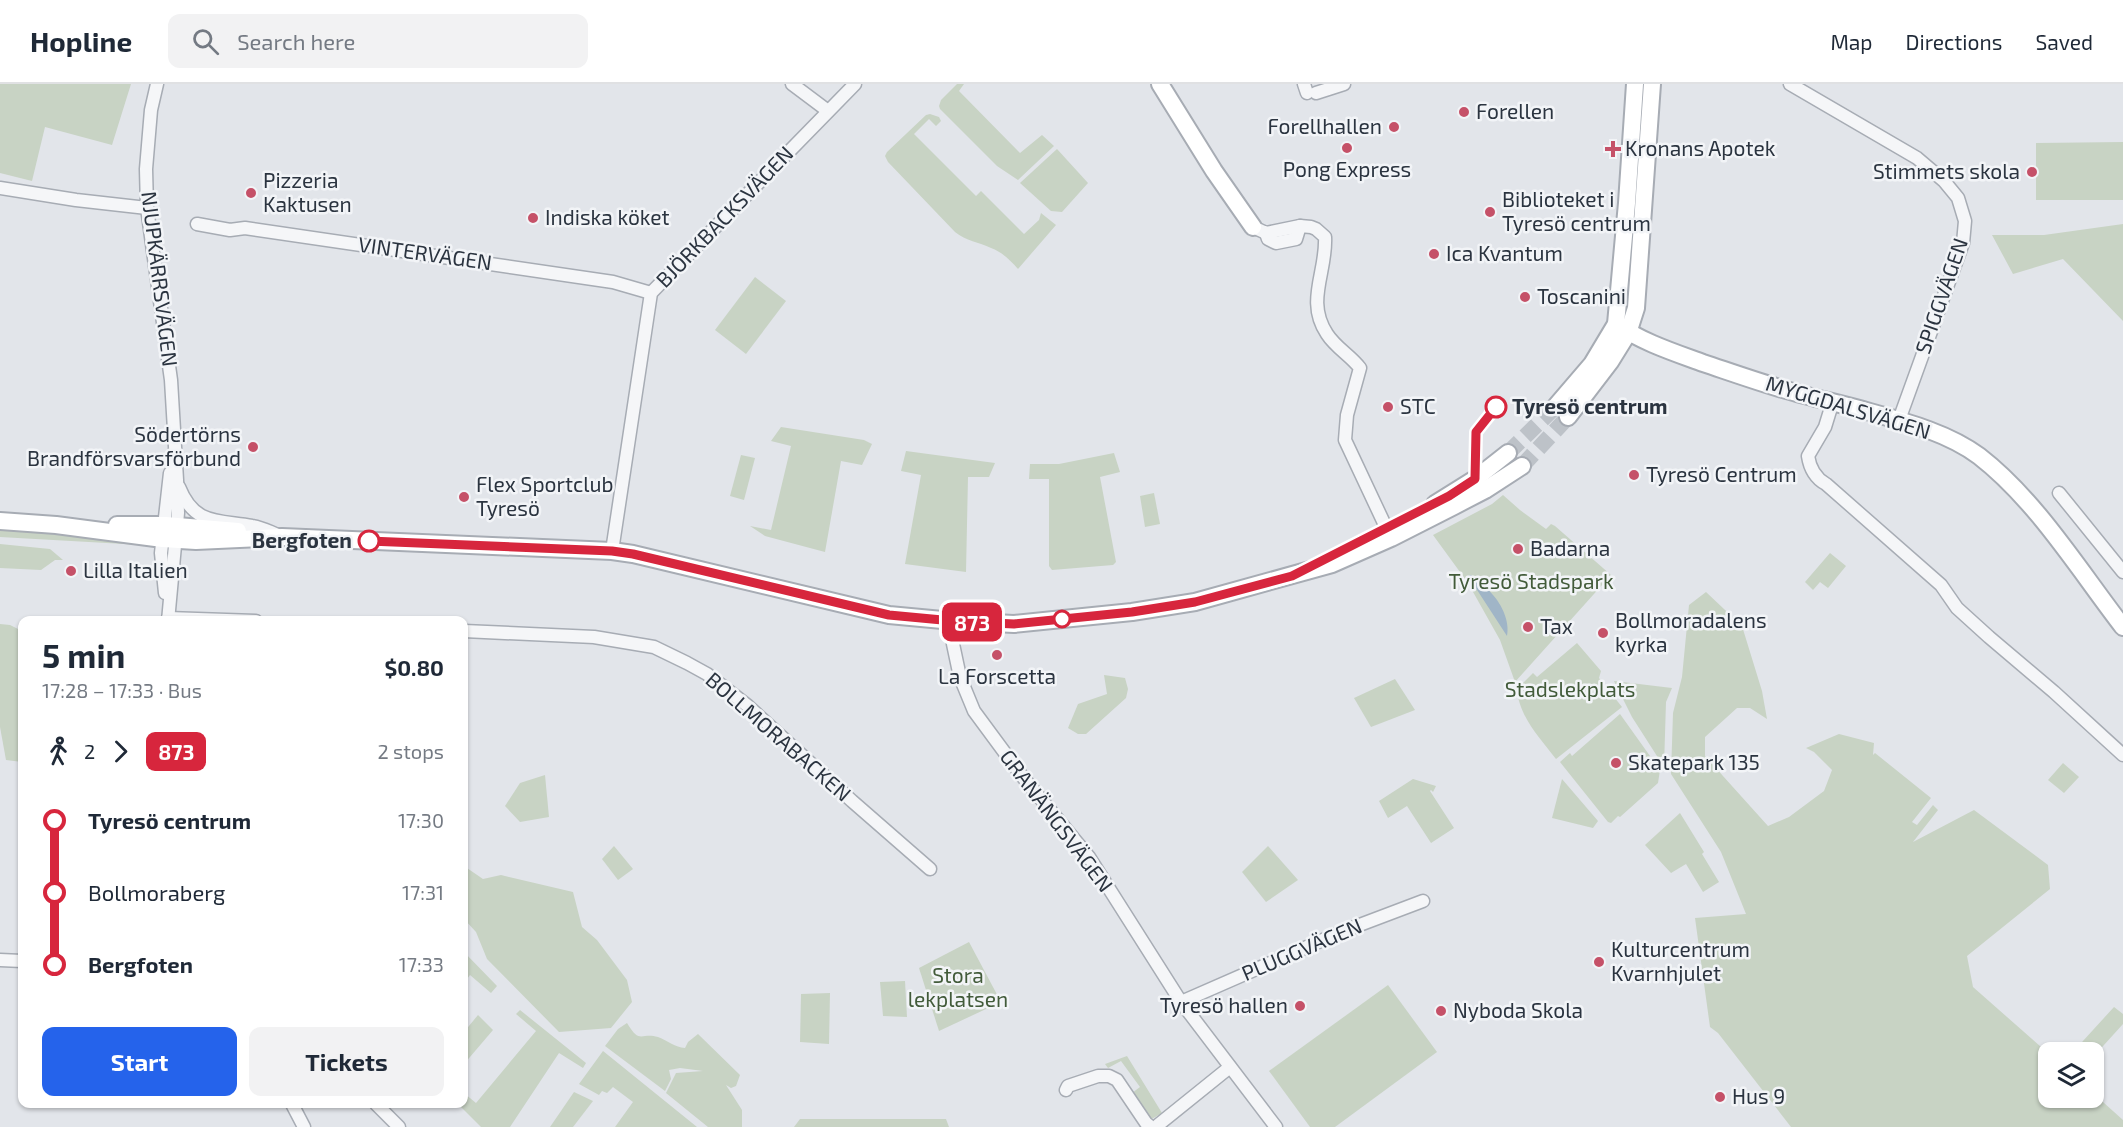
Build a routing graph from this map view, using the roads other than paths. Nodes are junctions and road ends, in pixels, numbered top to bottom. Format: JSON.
{"nodes":[{"id":1,"x":157,"y":84,"type":"edge"},
{"id":2,"x":792,"y":84,"type":"edge"},
{"id":3,"x":855,"y":84,"type":"edge"},
{"id":4,"x":1160,"y":84,"type":"edge"},
{"id":5,"x":1344,"y":84,"type":"edge"},
{"id":6,"x":1635,"y":84,"type":"edge"},
{"id":7,"x":1652,"y":84,"type":"edge"},
{"id":8,"x":1790,"y":84,"type":"edge"},
{"id":9,"x":1309,"y":90,"type":"edge"},
{"id":10,"x":828,"y":111,"type":"junction"},
{"id":11,"x":0,"y":188,"type":"edge"},
{"id":12,"x":147,"y":208,"type":"junction"},
{"id":13,"x":197,"y":224,"type":"dead end"},
{"id":14,"x":1260,"y":230,"type":"joint"},
{"id":15,"x":651,"y":293,"type":"junction"},
{"id":16,"x":1622,"y":329,"type":"junction"},
{"id":17,"x":1833,"y":401,"type":"junction"},
{"id":18,"x":1562,"y":411,"type":"tunnel mouth"},
{"id":19,"x":1899,"y":420,"type":"junction"},
{"id":20,"x":173,"y":439,"type":"junction"},
{"id":21,"x":1508,"y":453,"type":"tunnel mouth"},
{"id":22,"x":1522,"y":466,"type":"tunnel mouth"},
{"id":23,"x":177,"y":480,"type":"junction"},
{"id":24,"x":2059,"y":493,"type":"dead end"},
{"id":25,"x":0,"y":521,"type":"edge"},
{"id":26,"x":170,"y":532,"type":"junction"},
{"id":27,"x":1389,"y":533,"type":"junction"},
{"id":28,"x":282,"y":537,"type":"junction"},
{"id":29,"x":612,"y":551,"type":"junction"},
{"id":30,"x":2123,"y":572,"type":"edge"},
{"id":31,"x":168,"y":616,"type":"edge"},
{"id":32,"x":953,"y":621,"type":"junction"},
{"id":33,"x":2121,"y":621,"type":"edge"},
{"id":34,"x":468,"y":631,"type":"edge"},
{"id":35,"x":2123,"y":755,"type":"edge"},
{"id":36,"x":930,"y":869,"type":"dead end"},
{"id":37,"x":1423,"y":901,"type":"dead end"},
{"id":38,"x":0,"y":960,"type":"edge"},
{"id":39,"x":18,"y":961,"type":"edge"},
{"id":40,"x":1181,"y":1002,"type":"junction"},
{"id":41,"x":1230,"y":1067,"type":"junction"},
{"id":42,"x":1066,"y":1090,"type":"dead end"},
{"id":43,"x":294,"y":1108,"type":"edge"},
{"id":44,"x":380,"y":1108,"type":"edge"},
{"id":45,"x":304,"y":1127,"type":"edge"},
{"id":46,"x":399,"y":1127,"type":"edge"},
{"id":47,"x":1151,"y":1127,"type":"edge"},
{"id":48,"x":1158,"y":1127,"type":"edge"},
{"id":49,"x":1276,"y":1127,"type":"edge"}],
"edges":[{"from":1,"to":12,"type":"street","name":"NJUPKÄRRSVÄGEN"},
{"from":2,"to":10,"type":"street"},
{"from":3,"to":10,"type":"street","name":"BJÖRKBACKSVÄGEN"},
{"from":4,"to":14,"type":"street"},
{"from":5,"to":9,"type":"street"},
{"from":6,"to":16,"type":"street"},
{"from":7,"to":16,"type":"street"},
{"from":8,"to":19,"type":"street","name":"SPIGGVÄGEN"},
{"from":10,"to":15,"type":"street","name":"BJÖRKBACKSVÄGEN"},
{"from":11,"to":12,"type":"street"},
{"from":12,"to":20,"type":"street","name":"NJUPKÄRRSVÄGEN"},
{"from":13,"to":15,"type":"street","name":"VINTERVÄGEN"},
{"from":14,"to":27,"type":"street"},
{"from":15,"to":29,"type":"street","name":"BJÖRKBACKSVÄGEN"},
{"from":16,"to":17,"type":"street","name":"MYGGDALSVÄGEN"},
{"from":16,"to":18,"type":"street"},
{"from":17,"to":19,"type":"street","name":"MYGGDALSVÄGEN"},
{"from":17,"to":35,"type":"street"},
{"from":19,"to":33,"type":"street","name":"MYGGDALSVÄGEN"},
{"from":20,"to":23,"type":"street","name":"NJUPKÄRRSVÄGEN"},
{"from":20,"to":26,"type":"street","name":"NJUPKÄRRSVÄGEN"},
{"from":21,"to":27,"type":"street"},
{"from":22,"to":27,"type":"street"},
{"from":23,"to":26,"type":"street","name":"NJUPKÄRRSVÄGEN"},
{"from":23,"to":28,"type":"street"},
{"from":24,"to":30,"type":"street"},
{"from":25,"to":26,"type":"street"},
{"from":26,"to":28,"type":"street"},
{"from":26,"to":31,"type":"street","name":"NJUPKÄRRSVÄGEN"},
{"from":27,"to":32,"type":"street"},
{"from":28,"to":29,"type":"street"},
{"from":29,"to":32,"type":"street"},
{"from":32,"to":40,"type":"street","name":"GRANÄNGSVÄGEN"},
{"from":34,"to":36,"type":"street","name":"BOLLMORABACKEN"},
{"from":37,"to":40,"type":"street","name":"PLUGGVÄGEN"},
{"from":38,"to":39,"type":"street"},
{"from":40,"to":41,"type":"street","name":"GRANÄNGSVÄGEN"},
{"from":41,"to":48,"type":"street"},
{"from":41,"to":49,"type":"street","name":"GRANÄNGSVÄGEN"},
{"from":42,"to":47,"type":"street"},
{"from":43,"to":45,"type":"street"},
{"from":44,"to":46,"type":"street"}]}
